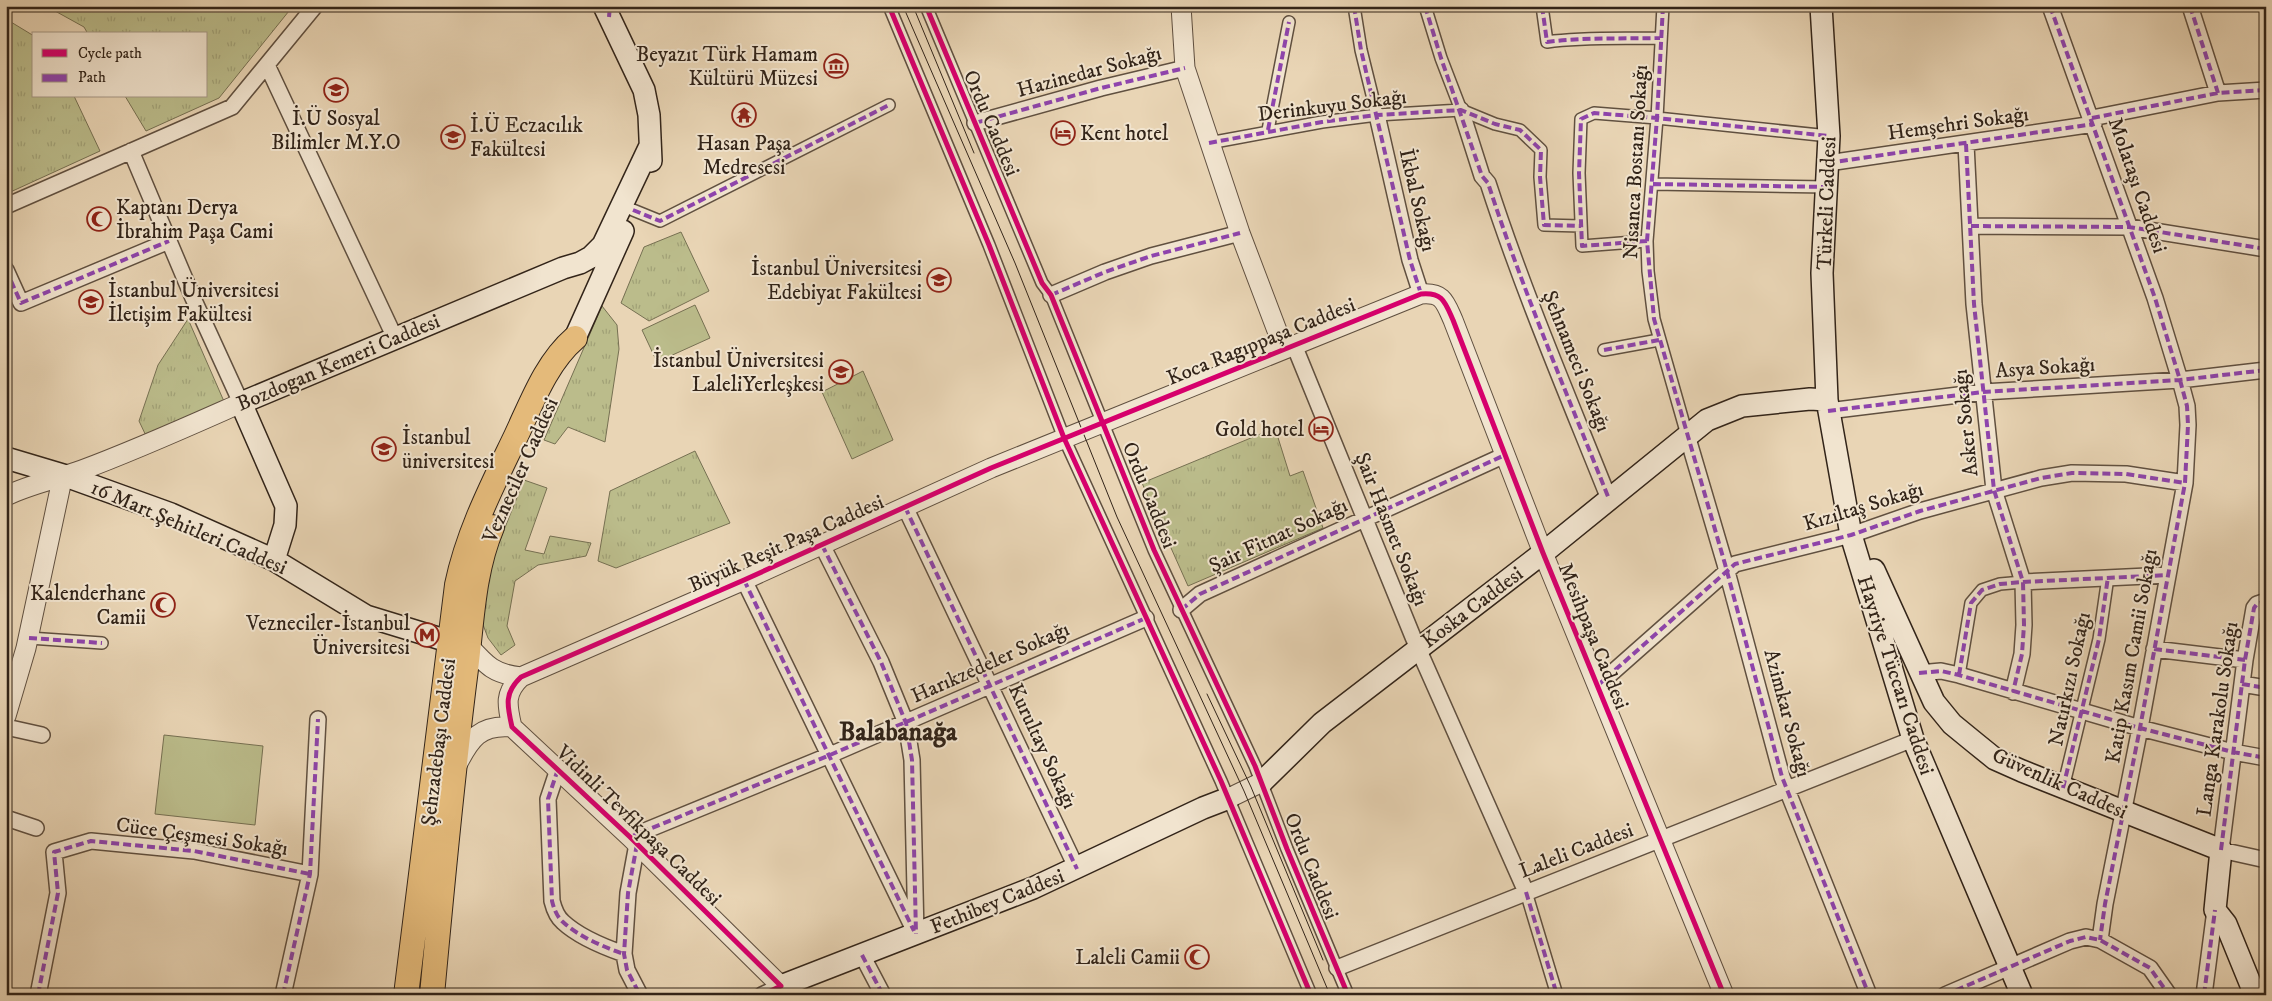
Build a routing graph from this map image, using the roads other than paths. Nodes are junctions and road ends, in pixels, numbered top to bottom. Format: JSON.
{"nodes":[{"id":1,"x":315,"y":6,"type":"edge"},
{"id":2,"x":889,"y":6,"type":"edge"},
{"id":3,"x":926,"y":6,"type":"edge"},
{"id":4,"x":1181,"y":6,"type":"edge"},
{"id":5,"x":1354,"y":6,"type":"edge"},
{"id":6,"x":1425,"y":6,"type":"edge"},
{"id":7,"x":1542,"y":6,"type":"edge"},
{"id":8,"x":1663,"y":6,"type":"edge"},
{"id":9,"x":1821,"y":6,"type":"edge"},
{"id":10,"x":2050,"y":6,"type":"edge"},
{"id":11,"x":2190,"y":6,"type":"edge"},
{"id":12,"x":608,"y":10,"type":"edge"},
{"id":13,"x":1289,"y":22,"type":"dead end"},
{"id":14,"x":1660,"y":38,"type":"junction"},
{"id":15,"x":267,"y":65,"type":"junction"},
{"id":16,"x":1185,"y":68,"type":"junction"},
{"id":17,"x":2266,"y":90,"type":"edge"},
{"id":18,"x":2218,"y":93,"type":"junction"},
{"id":19,"x":889,"y":105,"type":"dead end"},
{"id":20,"x":1461,"y":110,"type":"junction"},
{"id":21,"x":1377,"y":115,"type":"junction"},
{"id":22,"x":1657,"y":118,"type":"junction"},
{"id":23,"x":2093,"y":121,"type":"junction"},
{"id":24,"x":975,"y":123,"type":"junction"},
{"id":25,"x":1268,"y":130,"type":"junction"},
{"id":26,"x":1829,"y":136,"type":"junction"},
{"id":27,"x":1209,"y":143,"type":"junction"},
{"id":28,"x":1966,"y":144,"type":"junction"},
{"id":29,"x":649,"y":148,"type":"junction"},
{"id":30,"x":132,"y":151,"type":"junction"},
{"id":31,"x":1828,"y":163,"type":"junction"},
{"id":32,"x":1653,"y":184,"type":"junction"},
{"id":33,"x":1827,"y":187,"type":"junction"},
{"id":34,"x":6,"y":206,"type":"edge"},
{"id":35,"x":633,"y":210,"type":"junction"},
{"id":36,"x":1581,"y":226,"type":"junction"},
{"id":37,"x":1971,"y":226,"type":"junction"},
{"id":38,"x":2130,"y":227,"type":"junction"},
{"id":39,"x":1240,"y":233,"type":"junction"},
{"id":40,"x":169,"y":241,"type":"junction"},
{"id":41,"x":1647,"y":241,"type":"junction"},
{"id":42,"x":2266,"y":250,"type":"edge"},
{"id":43,"x":569,"y":267,"type":"junction"},
{"id":44,"x":6,"y":270,"type":"edge"},
{"id":45,"x":1426,"y":294,"type":"junction"},
{"id":46,"x":1051,"y":295,"type":"junction"},
{"id":47,"x":592,"y":301,"type":"junction"},
{"id":48,"x":395,"y":338,"type":"junction"},
{"id":49,"x":574,"y":338,"type":"joint"},
{"id":50,"x":1660,"y":340,"type":"junction"},
{"id":51,"x":1289,"y":347,"type":"junction"},
{"id":52,"x":1604,"y":350,"type":"dead end"},
{"id":53,"x":2266,"y":370,"type":"edge"},
{"id":54,"x":2180,"y":380,"type":"junction"},
{"id":55,"x":1983,"y":392,"type":"junction"},
{"id":56,"x":241,"y":403,"type":"junction"},
{"id":57,"x":1827,"y":405,"type":"junction"},
{"id":58,"x":1103,"y":422,"type":"junction"},
{"id":59,"x":1687,"y":435,"type":"junction"},
{"id":60,"x":1064,"y":438,"type":"junction"},
{"id":61,"x":1505,"y":455,"type":"junction"},
{"id":62,"x":6,"y":458,"type":"edge"},
{"id":63,"x":63,"y":475,"type":"junction"},
{"id":64,"x":2185,"y":483,"type":"junction"},
{"id":65,"x":1994,"y":490,"type":"junction"},
{"id":66,"x":7,"y":499,"type":"edge"},
{"id":67,"x":1609,"y":499,"type":"junction"},
{"id":68,"x":905,"y":507,"type":"junction"},
{"id":69,"x":1366,"y":518,"type":"junction"},
{"id":70,"x":1851,"y":535,"type":"junction"},
{"id":71,"x":822,"y":545,"type":"junction"},
{"id":72,"x":1543,"y":553,"type":"junction"},
{"id":73,"x":274,"y":560,"type":"junction"},
{"id":74,"x":1727,"y":570,"type":"junction"},
{"id":75,"x":2168,"y":575,"type":"junction"},
{"id":76,"x":2108,"y":576,"type":"junction"},
{"id":77,"x":744,"y":580,"type":"junction"},
{"id":78,"x":2023,"y":582,"type":"junction"},
{"id":79,"x":2266,"y":601,"type":"edge"},
{"id":80,"x":1181,"y":610,"type":"junction"},
{"id":81,"x":1146,"y":618,"type":"junction"},
{"id":82,"x":28,"y":638,"type":"junction"},
{"id":83,"x":102,"y":643,"type":"dead end"},
{"id":84,"x":460,"y":644,"type":"junction"},
{"id":85,"x":1419,"y":647,"type":"junction"},
{"id":86,"x":2154,"y":649,"type":"junction"},
{"id":87,"x":2245,"y":660,"type":"junction"},
{"id":88,"x":1919,"y":673,"type":"junction"},
{"id":89,"x":1959,"y":676,"type":"junction"},
{"id":90,"x":522,"y":677,"type":"junction"},
{"id":91,"x":2242,"y":684,"type":"junction"},
{"id":92,"x":991,"y":685,"type":"junction"},
{"id":93,"x":1597,"y":686,"type":"junction"},
{"id":94,"x":2266,"y":688,"type":"edge"},
{"id":95,"x":2013,"y":692,"type":"junction"},
{"id":96,"x":2082,"y":712,"type":"junction"},
{"id":97,"x":6,"y":716,"type":"edge"},
{"id":98,"x":318,"y":719,"type":"dead end"},
{"id":99,"x":906,"y":722,"type":"junction"},
{"id":100,"x":6,"y":727,"type":"edge"},
{"id":101,"x":512,"y":727,"type":"junction"},
{"id":102,"x":2140,"y":728,"type":"junction"},
{"id":103,"x":42,"y":735,"type":"dead end"},
{"id":104,"x":1913,"y":739,"type":"junction"},
{"id":105,"x":2233,"y":752,"type":"junction"},
{"id":106,"x":830,"y":755,"type":"junction"},
{"id":107,"x":2266,"y":758,"type":"edge"},
{"id":108,"x":558,"y":769,"type":"junction"},
{"id":109,"x":451,"y":781,"type":"junction"},
{"id":110,"x":1262,"y":782,"type":"junction"},
{"id":111,"x":2063,"y":788,"type":"junction"},
{"id":112,"x":1786,"y":790,"type":"junction"},
{"id":113,"x":1229,"y":798,"type":"junction"},
{"id":114,"x":2123,"y":811,"type":"junction"},
{"id":115,"x":6,"y":818,"type":"edge"},
{"id":116,"x":36,"y":828,"type":"dead end"},
{"id":117,"x":633,"y":841,"type":"junction"},
{"id":118,"x":1660,"y":841,"type":"junction"},
{"id":119,"x":2222,"y":850,"type":"junction"},
{"id":120,"x":2266,"y":860,"type":"edge"},
{"id":121,"x":1077,"y":869,"type":"junction"},
{"id":122,"x":310,"y":874,"type":"junction"},
{"id":123,"x":1526,"y":892,"type":"junction"},
{"id":124,"x":2215,"y":910,"type":"junction"},
{"id":125,"x":916,"y":934,"type":"junction"},
{"id":126,"x":2100,"y":940,"type":"junction"},
{"id":127,"x":624,"y":954,"type":"junction"},
{"id":128,"x":862,"y":955,"type":"junction"},
{"id":129,"x":2010,"y":967,"type":"junction"},
{"id":130,"x":1337,"y":968,"type":"junction"},
{"id":131,"x":778,"y":992,"type":"edge"},
{"id":132,"x":38,"y":995,"type":"edge"},
{"id":133,"x":283,"y":995,"type":"edge"},
{"id":134,"x":406,"y":995,"type":"edge"},
{"id":135,"x":432,"y":995,"type":"edge"},
{"id":136,"x":640,"y":995,"type":"edge"},
{"id":137,"x":883,"y":995,"type":"edge"},
{"id":138,"x":1311,"y":995,"type":"edge"},
{"id":139,"x":1348,"y":995,"type":"edge"},
{"id":140,"x":1557,"y":995,"type":"edge"},
{"id":141,"x":1724,"y":995,"type":"edge"},
{"id":142,"x":1869,"y":995,"type":"edge"},
{"id":143,"x":1945,"y":995,"type":"edge"},
{"id":144,"x":2022,"y":995,"type":"edge"},
{"id":145,"x":2169,"y":995,"type":"edge"},
{"id":146,"x":2204,"y":995,"type":"edge"},
{"id":147,"x":2255,"y":995,"type":"edge"}],
"edges":[{"from":1,"to":15,"type":"street"},
{"from":2,"to":60,"type":"street"},
{"from":3,"to":24,"type":"street","name":"Ordu Caddesi"},
{"from":4,"to":16,"type":"street"},
{"from":5,"to":21,"type":"street"},
{"from":6,"to":20,"type":"street"},
{"from":7,"to":14,"type":"street"},
{"from":8,"to":14,"type":"street","name":"Nisanca Bostanı Sokağı"},
{"from":9,"to":26,"type":"main road","name":"Türkeli Caddesi"},
{"from":10,"to":23,"type":"street","name":"Molataşı Caddesi"},
{"from":11,"to":18,"type":"street"},
{"from":12,"to":29,"type":"main road","name":"Vezneciler Caddesi"},
{"from":13,"to":25,"type":"street"},
{"from":14,"to":22,"type":"street","name":"Nisanca Bostanı Sokağı"},
{"from":15,"to":30,"type":"street"},
{"from":15,"to":48,"type":"street"},
{"from":16,"to":24,"type":"street","name":"Hazinedar Sokağı"},
{"from":16,"to":27,"type":"street"},
{"from":17,"to":18,"type":"street","name":"Hemşehri Sokağı"},
{"from":18,"to":23,"type":"street","name":"Hemşehri Sokağı"},
{"from":19,"to":35,"type":"street"},
{"from":20,"to":21,"type":"street","name":"Derinkuyu Sokağı"},
{"from":20,"to":36,"type":"street"},
{"from":20,"to":67,"type":"street","name":"Şehnameci Sokağı"},
{"from":21,"to":25,"type":"street","name":"Derinkuyu Sokağı"},
{"from":21,"to":45,"type":"street","name":"İkbal Sokağı"},
{"from":22,"to":26,"type":"street"},
{"from":22,"to":32,"type":"street","name":"Nisanca Bostanı Sokağı"},
{"from":22,"to":36,"type":"street"},
{"from":23,"to":28,"type":"street","name":"Hemşehri Sokağı"},
{"from":23,"to":38,"type":"street","name":"Molataşı Caddesi"},
{"from":24,"to":46,"type":"street","name":"Ordu Caddesi"},
{"from":25,"to":27,"type":"street","name":"Derinkuyu Sokağı"},
{"from":26,"to":31,"type":"main road","name":"Türkeli Caddesi"},
{"from":27,"to":39,"type":"street"},
{"from":28,"to":31,"type":"street","name":"Hemşehri Sokağı"},
{"from":28,"to":37,"type":"street","name":"Asker Sokağı"},
{"from":29,"to":35,"type":"main road","name":"Vezneciler Caddesi"},
{"from":29,"to":43,"type":"main road","name":"Bozdogan Kemeri Caddesi"},
{"from":30,"to":34,"type":"street"},
{"from":30,"to":40,"type":"street"},
{"from":31,"to":33,"type":"main road","name":"Türkeli Caddesi"},
{"from":32,"to":33,"type":"street"},
{"from":32,"to":41,"type":"street","name":"Nisanca Bostanı Sokağı"},
{"from":33,"to":57,"type":"main road","name":"Türkeli Caddesi"},
{"from":35,"to":47,"type":"main road","name":"Vezneciler Caddesi"},
{"from":36,"to":41,"type":"street"},
{"from":37,"to":38,"type":"street"},
{"from":37,"to":55,"type":"street","name":"Asker Sokağı"},
{"from":38,"to":42,"type":"street"},
{"from":38,"to":54,"type":"street","name":"Molataşı Caddesi"},
{"from":39,"to":46,"type":"street"},
{"from":39,"to":51,"type":"street"},
{"from":40,"to":44,"type":"street"},
{"from":40,"to":56,"type":"street"},
{"from":41,"to":50,"type":"street","name":"Nisanca Bostanı Sokağı"},
{"from":43,"to":47,"type":"main road"},
{"from":43,"to":48,"type":"main road","name":"Bozdogan Kemeri Caddesi"},
{"from":45,"to":51,"type":"street","name":"Koca Ragıppaşa Caddesi"},
{"from":45,"to":61,"type":"street","name":"Mesihpaşa Caddesi"},
{"from":46,"to":58,"type":"street","name":"Ordu Caddesi"},
{"from":47,"to":49,"type":"main road","name":"Vezneciler Caddesi"},
{"from":48,"to":56,"type":"main road","name":"Bozdogan Kemeri Caddesi"},
{"from":49,"to":84,"type":"main road","name":"Vezneciler Caddesi"},
{"from":50,"to":52,"type":"street"},
{"from":50,"to":59,"type":"street","name":"Nisanca Bostanı Sokağı"},
{"from":51,"to":58,"type":"street","name":"Koca Ragıppaşa Caddesi"},
{"from":51,"to":69,"type":"street","name":"Şair Hasmet Sokağı"},
{"from":53,"to":54,"type":"street","name":"Asya Sokağı"},
{"from":54,"to":55,"type":"street","name":"Asya Sokağı"},
{"from":54,"to":64,"type":"street","name":"Katip Kasım Camii Sokağı"},
{"from":55,"to":57,"type":"street","name":"Asya Sokağı"},
{"from":55,"to":65,"type":"street","name":"Asker Sokağı"},
{"from":56,"to":63,"type":"street","name":"Bozdogan Kemeri Caddesi"},
{"from":56,"to":73,"type":"main road"},
{"from":57,"to":59,"type":"main road","name":"Koska Caddesi"},
{"from":57,"to":70,"type":"main road","name":"Hayriye Tüccarı Caddesi"},
{"from":58,"to":60,"type":"street","name":"Koca Ragıppaşa Caddesi"},
{"from":58,"to":80,"type":"street","name":"Ordu Caddesi"},
{"from":59,"to":67,"type":"main road","name":"Koska Caddesi"},
{"from":59,"to":74,"type":"street","name":"Azimkar Sokağı"},
{"from":60,"to":68,"type":"street","name":"Büyük Reşit Paşa Caddesi"},
{"from":60,"to":81,"type":"street"},
{"from":61,"to":69,"type":"street","name":"Şair Fitnat Sokağı"},
{"from":61,"to":72,"type":"street","name":"Mesihpaşa Caddesi"},
{"from":62,"to":63,"type":"main road","name":"16 Mart Şehitleri Caddesi"},
{"from":63,"to":66,"type":"street","name":"Bozdogan Kemeri Caddesi"},
{"from":63,"to":73,"type":"main road","name":"16 Mart Şehitleri Caddesi"},
{"from":63,"to":82,"type":"street"},
{"from":64,"to":65,"type":"street","name":"Kızıltaş Sokağı"},
{"from":64,"to":75,"type":"street","name":"Katip Kasım Camii Sokağı"},
{"from":65,"to":70,"type":"street","name":"Kızıltaş Sokağı"},
{"from":65,"to":78,"type":"street","name":"Asker Sokağı"},
{"from":67,"to":72,"type":"main road","name":"Koska Caddesi"},
{"from":68,"to":71,"type":"street","name":"Büyük Reşit Paşa Caddesi"},
{"from":68,"to":92,"type":"street","name":"Kurultay Sokağı"},
{"from":69,"to":80,"type":"street","name":"Şair Fitnat Sokağı"},
{"from":69,"to":85,"type":"street","name":"Şair Hasmet Sokağı"},
{"from":70,"to":74,"type":"street","name":"Kızıltaş Sokağı"},
{"from":70,"to":88,"type":"main road","name":"Güvenlik Caddesi"},
{"from":70,"to":104,"type":"main road","name":"Hayriye Tüccarı Caddesi"},
{"from":71,"to":77,"type":"street","name":"Büyük Reşit Paşa Caddesi"},
{"from":71,"to":99,"type":"street"},
{"from":72,"to":85,"type":"main road","name":"Koska Caddesi"},
{"from":72,"to":93,"type":"street","name":"Mesihpaşa Caddesi"},
{"from":73,"to":84,"type":"main road","name":"16 Mart Şehitleri Caddesi"},
{"from":74,"to":93,"type":"street","name":"Kızıltaş Sokağı"},
{"from":74,"to":112,"type":"street","name":"Azimkar Sokağı"},
{"from":75,"to":76,"type":"street"},
{"from":75,"to":86,"type":"street","name":"Katip Kasım Camii Sokağı"},
{"from":76,"to":78,"type":"street"},
{"from":76,"to":96,"type":"street","name":"Natırkızı Sokağı"},
{"from":77,"to":90,"type":"street","name":"Büyük Reşit Paşa Caddesi"},
{"from":77,"to":106,"type":"street"},
{"from":78,"to":89,"type":"street"},
{"from":78,"to":95,"type":"street","name":"Asker Sokağı"},
{"from":79,"to":87,"type":"street","name":"Langa Karakolu Sokağı"},
{"from":80,"to":110,"type":"street","name":"Ordu Caddesi"},
{"from":81,"to":92,"type":"street","name":"Harıkzedeler Sokağı"},
{"from":81,"to":113,"type":"street"},
{"from":82,"to":83,"type":"street"},
{"from":82,"to":97,"type":"street"},
{"from":84,"to":90,"type":"street"},
{"from":84,"to":109,"type":"main road","name":"Şehzadebaşı Caddesi"},
{"from":84,"to":134,"type":"main road","name":"Şehzadebaşı Caddesi"},
{"from":85,"to":110,"type":"main road","name":"Koska Caddesi"},
{"from":85,"to":123,"type":"street","name":"Şair Hasmet Sokağı"},
{"from":86,"to":87,"type":"street"},
{"from":86,"to":102,"type":"street","name":"Katip Kasım Camii Sokağı"},
{"from":87,"to":91,"type":"street","name":"Langa Karakolu Sokağı"},
{"from":88,"to":89,"type":"street"},
{"from":88,"to":111,"type":"main road","name":"Güvenlik Caddesi"},
{"from":89,"to":95,"type":"street"},
{"from":90,"to":101,"type":"street"},
{"from":91,"to":94,"type":"street"},
{"from":91,"to":105,"type":"street","name":"Langa Karakolu Sokağı"},
{"from":92,"to":99,"type":"street","name":"Harıkzedeler Sokağı"},
{"from":92,"to":121,"type":"street","name":"Kurultay Sokağı"},
{"from":93,"to":118,"type":"street","name":"Mesihpaşa Caddesi"},
{"from":95,"to":96,"type":"street"},
{"from":96,"to":102,"type":"street"},
{"from":96,"to":111,"type":"street","name":"Natırkızı Sokağı"},
{"from":98,"to":122,"type":"street"},
{"from":99,"to":106,"type":"street","name":"Harıkzedeler Sokağı"},
{"from":99,"to":125,"type":"street"},
{"from":100,"to":103,"type":"street"},
{"from":101,"to":108,"type":"street","name":"Vidinli Tevfikpaşa Caddesi"},
{"from":101,"to":109,"type":"street"},
{"from":102,"to":105,"type":"street"},
{"from":102,"to":114,"type":"street","name":"Katip Kasım Camii Sokağı"},
{"from":104,"to":112,"type":"street","name":"Laleli Caddesi"},
{"from":104,"to":129,"type":"main road","name":"Hayriye Tüccarı Caddesi"},
{"from":105,"to":107,"type":"street"},
{"from":105,"to":119,"type":"street","name":"Langa Karakolu Sokağı"},
{"from":106,"to":117,"type":"street","name":"Harıkzedeler Sokağı"},
{"from":106,"to":125,"type":"street"},
{"from":108,"to":117,"type":"street","name":"Vidinli Tevfikpaşa Caddesi"},
{"from":108,"to":127,"type":"street"},
{"from":109,"to":135,"type":"main road","name":"Şehzadebaşı Caddesi"},
{"from":110,"to":113,"type":"street"},
{"from":110,"to":130,"type":"street","name":"Ordu Caddesi"},
{"from":111,"to":114,"type":"main road","name":"Güvenlik Caddesi"},
{"from":112,"to":118,"type":"street","name":"Laleli Caddesi"},
{"from":112,"to":142,"type":"street","name":"Azimkar Sokağı"},
{"from":113,"to":121,"type":"main road","name":"Fethibey Caddesi"},
{"from":113,"to":138,"type":"street"},
{"from":114,"to":119,"type":"main road","name":"Güvenlik Caddesi"},
{"from":114,"to":126,"type":"street","name":"Katip Kasım Camii Sokağı"},
{"from":115,"to":116,"type":"street"},
{"from":117,"to":127,"type":"street"},
{"from":117,"to":131,"type":"street","name":"Vidinli Tevfikpaşa Caddesi"},
{"from":118,"to":123,"type":"street","name":"Laleli Caddesi"},
{"from":118,"to":141,"type":"street","name":"Mesihpaşa Caddesi"},
{"from":119,"to":120,"type":"street","name":"Güvenlik Caddesi"},
{"from":119,"to":124,"type":"main road"},
{"from":121,"to":125,"type":"main road","name":"Fethibey Caddesi"},
{"from":122,"to":132,"type":"street","name":"Cüce Çeşmesi Sokağı"},
{"from":122,"to":133,"type":"street"},
{"from":123,"to":130,"type":"street","name":"Laleli Caddesi"},
{"from":123,"to":140,"type":"street"},
{"from":124,"to":146,"type":"street"},
{"from":124,"to":147,"type":"main road"},
{"from":125,"to":128,"type":"main road","name":"Fethibey Caddesi"},
{"from":126,"to":129,"type":"street"},
{"from":126,"to":145,"type":"street"},
{"from":127,"to":136,"type":"street"},
{"from":128,"to":131,"type":"main road","name":"Fethibey Caddesi"},
{"from":128,"to":137,"type":"street"},
{"from":129,"to":143,"type":"street"},
{"from":129,"to":144,"type":"main road","name":"Hayriye Tüccarı Caddesi"},
{"from":130,"to":139,"type":"street","name":"Ordu Caddesi"}]}
